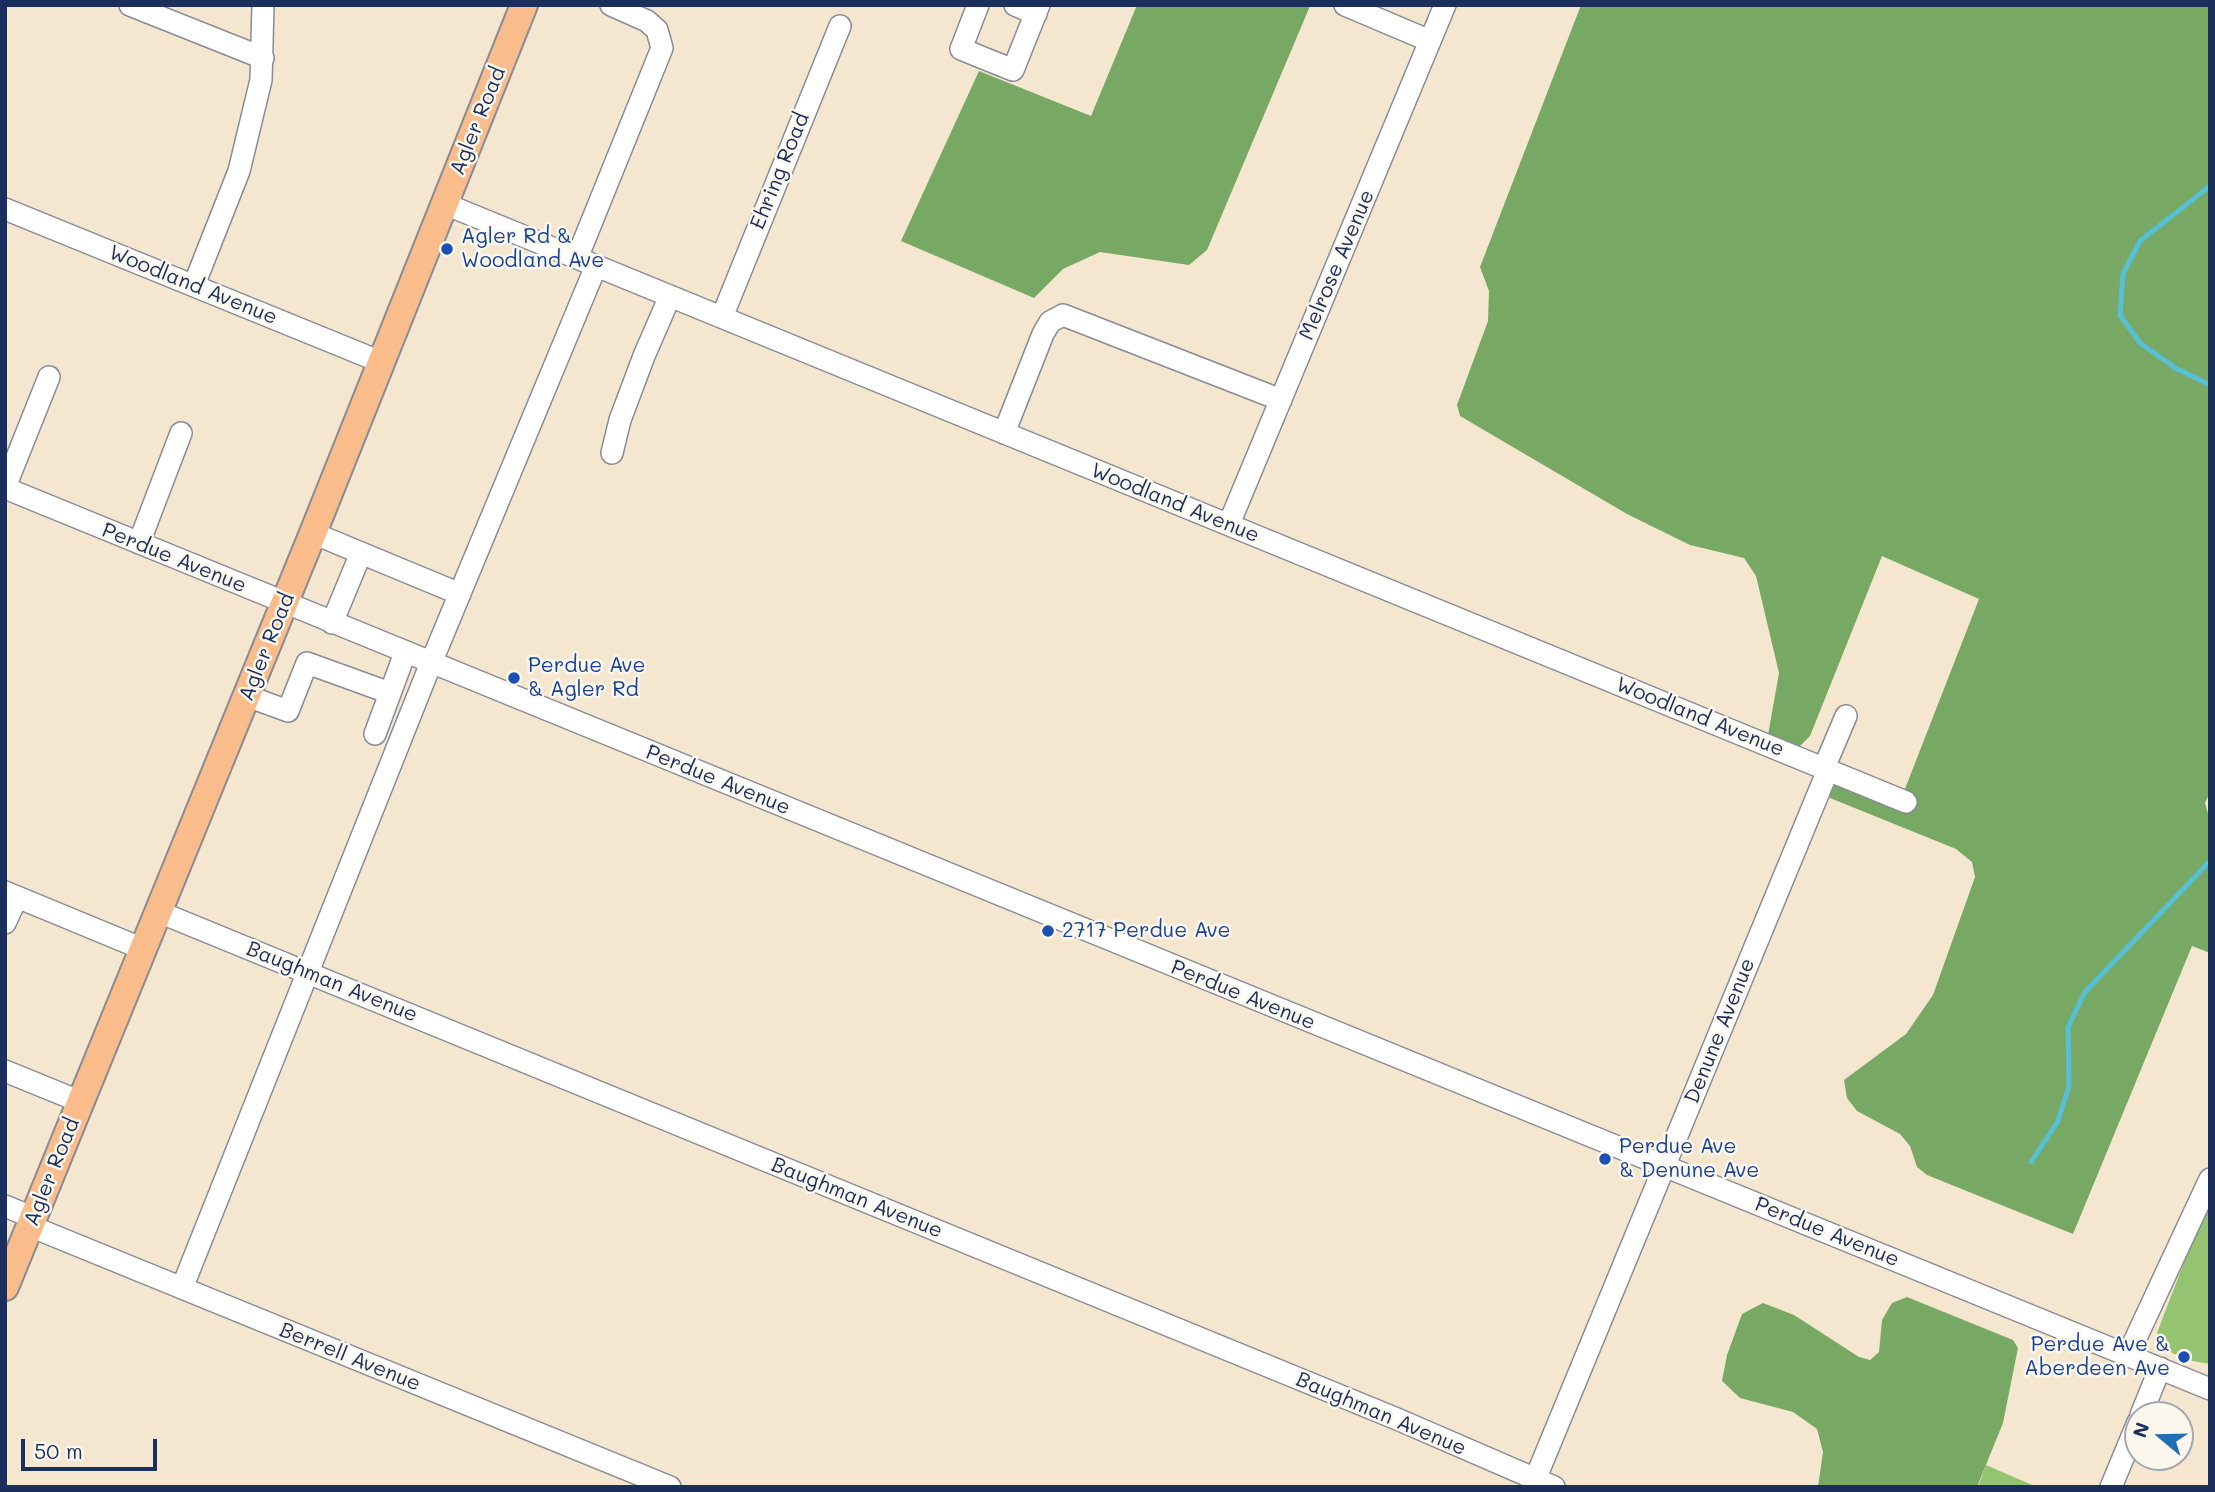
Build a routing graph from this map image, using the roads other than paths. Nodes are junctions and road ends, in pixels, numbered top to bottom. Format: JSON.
{"nodes":[{"id":1,"x":130,"y":5,"type":"edge"},
{"id":2,"x":263,"y":5,"type":"edge"},
{"id":3,"x":524,"y":5,"type":"edge"},
{"id":4,"x":611,"y":5,"type":"edge"},
{"id":5,"x":978,"y":5,"type":"edge"},
{"id":6,"x":1015,"y":5,"type":"edge"},
{"id":7,"x":1345,"y":5,"type":"edge"},
{"id":8,"x":1445,"y":5,"type":"edge"},
{"id":9,"x":1038,"y":9,"type":"edge"},
{"id":10,"x":840,"y":26,"type":"dead end"},
{"id":11,"x":1430,"y":41,"type":"junction"},
{"id":12,"x":263,"y":58,"type":"junction"},
{"id":13,"x":445,"y":204,"type":"junction"},
{"id":14,"x":5,"y":208,"type":"edge"},
{"id":15,"x":587,"y":262,"type":"junction"},
{"id":16,"x":194,"y":285,"type":"junction"},
{"id":17,"x":670,"y":296,"type":"junction"},
{"id":18,"x":722,"y":317,"type":"junction"},
{"id":19,"x":381,"y":362,"type":"junction"},
{"id":20,"x":50,"y":377,"type":"dead end"},
{"id":21,"x":1280,"y":400,"type":"junction"},
{"id":22,"x":1004,"y":432,"type":"junction"},
{"id":23,"x":181,"y":433,"type":"dead end"},
{"id":24,"x":612,"y":453,"type":"dead end"},
{"id":25,"x":5,"y":488,"type":"edge"},
{"id":26,"x":1229,"y":524,"type":"junction"},
{"id":27,"x":313,"y":533,"type":"junction"},
{"id":28,"x":139,"y":543,"type":"junction"},
{"id":29,"x":361,"y":553,"type":"junction"},
{"id":30,"x":460,"y":594,"type":"junction"},
{"id":31,"x":284,"y":603,"type":"junction"},
{"id":32,"x":332,"y":623,"type":"junction"},
{"id":33,"x":405,"y":653,"type":"junction"},
{"id":34,"x":431,"y":663,"type":"junction"},
{"id":35,"x":390,"y":693,"type":"junction"},
{"id":36,"x":247,"y":696,"type":"junction"},
{"id":37,"x":1846,"y":716,"type":"dead end"},
{"id":38,"x":374,"y":734,"type":"dead end"},
{"id":39,"x":1826,"y":769,"type":"junction"},
{"id":40,"x":1906,"y":802,"type":"dead end"},
{"id":41,"x":11,"y":894,"type":"edge"},
{"id":42,"x":159,"y":912,"type":"junction"},
{"id":43,"x":5,"y":923,"type":"edge"},
{"id":44,"x":143,"y":949,"type":"junction"},
{"id":45,"x":306,"y":971,"type":"junction"},
{"id":46,"x":7,"y":1076,"type":"edge"},
{"id":47,"x":81,"y":1102,"type":"junction"},
{"id":48,"x":1664,"y":1166,"type":"junction"},
{"id":49,"x":2210,"y":1179,"type":"edge"},
{"id":50,"x":5,"y":1206,"type":"edge"},
{"id":51,"x":32,"y":1222,"type":"junction"},
{"id":52,"x":5,"y":1287,"type":"edge"},
{"id":53,"x":182,"y":1288,"type":"junction"},
{"id":54,"x":2128,"y":1355,"type":"junction"},
{"id":55,"x":2160,"y":1368,"type":"junction"},
{"id":56,"x":2210,"y":1388,"type":"edge"},
{"id":57,"x":2147,"y":1401,"type":"edge"},
{"id":58,"x":2124,"y":1456,"type":"edge"},
{"id":59,"x":1540,"y":1484,"type":"edge"},
{"id":60,"x":670,"y":1487,"type":"edge"},
{"id":61,"x":2111,"y":1487,"type":"edge"}],
"edges":[{"from":1,"to":12,"type":"street"},
{"from":2,"to":12,"type":"street"},
{"from":3,"to":13,"type":"main road","name":"Agler Road"},
{"from":4,"to":15,"type":"street"},
{"from":5,"to":9,"type":"street"},
{"from":6,"to":9,"type":"street"},
{"from":7,"to":11,"type":"street"},
{"from":8,"to":11,"type":"street","name":"Melrose Avenue"},
{"from":10,"to":18,"type":"street","name":"Ehring Road"},
{"from":11,"to":21,"type":"street","name":"Melrose Avenue"},
{"from":12,"to":16,"type":"street"},
{"from":13,"to":15,"type":"street","name":"Woodland Avenue"},
{"from":13,"to":19,"type":"main road","name":"Agler Road"},
{"from":14,"to":16,"type":"street","name":"Woodland Avenue"},
{"from":15,"to":17,"type":"street","name":"Woodland Avenue"},
{"from":15,"to":30,"type":"street"},
{"from":16,"to":19,"type":"street","name":"Woodland Avenue"},
{"from":17,"to":18,"type":"street","name":"Woodland Avenue"},
{"from":17,"to":24,"type":"street"},
{"from":18,"to":22,"type":"street","name":"Woodland Avenue"},
{"from":19,"to":27,"type":"main road","name":"Agler Road"},
{"from":20,"to":25,"type":"street"},
{"from":21,"to":22,"type":"street"},
{"from":21,"to":26,"type":"street","name":"Melrose Avenue"},
{"from":22,"to":26,"type":"street","name":"Woodland Avenue"},
{"from":23,"to":28,"type":"street"},
{"from":25,"to":28,"type":"street","name":"Perdue Avenue"},
{"from":26,"to":39,"type":"street","name":"Woodland Avenue"},
{"from":27,"to":29,"type":"street"},
{"from":27,"to":31,"type":"main road","name":"Agler Road"},
{"from":28,"to":31,"type":"street","name":"Perdue Avenue"},
{"from":29,"to":30,"type":"street"},
{"from":29,"to":32,"type":"street"},
{"from":30,"to":34,"type":"street"},
{"from":31,"to":32,"type":"street","name":"Perdue Avenue"},
{"from":31,"to":36,"type":"main road","name":"Agler Road"},
{"from":32,"to":33,"type":"street","name":"Perdue Avenue"},
{"from":33,"to":34,"type":"street","name":"Perdue Avenue"},
{"from":33,"to":35,"type":"street"},
{"from":34,"to":45,"type":"street"},
{"from":34,"to":48,"type":"street","name":"Perdue Avenue"},
{"from":35,"to":36,"type":"street"},
{"from":35,"to":38,"type":"street"},
{"from":36,"to":42,"type":"main road","name":"Agler Road"},
{"from":37,"to":39,"type":"street","name":"Denune Avenue"},
{"from":39,"to":40,"type":"street","name":"Woodland Avenue"},
{"from":39,"to":48,"type":"street","name":"Denune Avenue"},
{"from":41,"to":43,"type":"street"},
{"from":41,"to":44,"type":"street"},
{"from":42,"to":44,"type":"main road","name":"Agler Road"},
{"from":42,"to":45,"type":"street","name":"Baughman Avenue"},
{"from":44,"to":47,"type":"main road","name":"Agler Road"},
{"from":45,"to":53,"type":"street"},
{"from":45,"to":59,"type":"street","name":"Baughman Avenue"},
{"from":46,"to":47,"type":"street"},
{"from":47,"to":51,"type":"main road","name":"Agler Road"},
{"from":48,"to":54,"type":"street","name":"Perdue Avenue"},
{"from":48,"to":59,"type":"street","name":"Denune Avenue"},
{"from":49,"to":54,"type":"street"},
{"from":50,"to":51,"type":"street","name":"Berrell Avenue"},
{"from":51,"to":52,"type":"main road","name":"Agler Road"},
{"from":51,"to":53,"type":"street","name":"Berrell Avenue"},
{"from":53,"to":60,"type":"street","name":"Berrell Avenue"},
{"from":54,"to":55,"type":"street","name":"Perdue Avenue"},
{"from":55,"to":56,"type":"street","name":"Perdue Avenue"},
{"from":55,"to":57,"type":"street"},
{"from":58,"to":61,"type":"street"}]}
